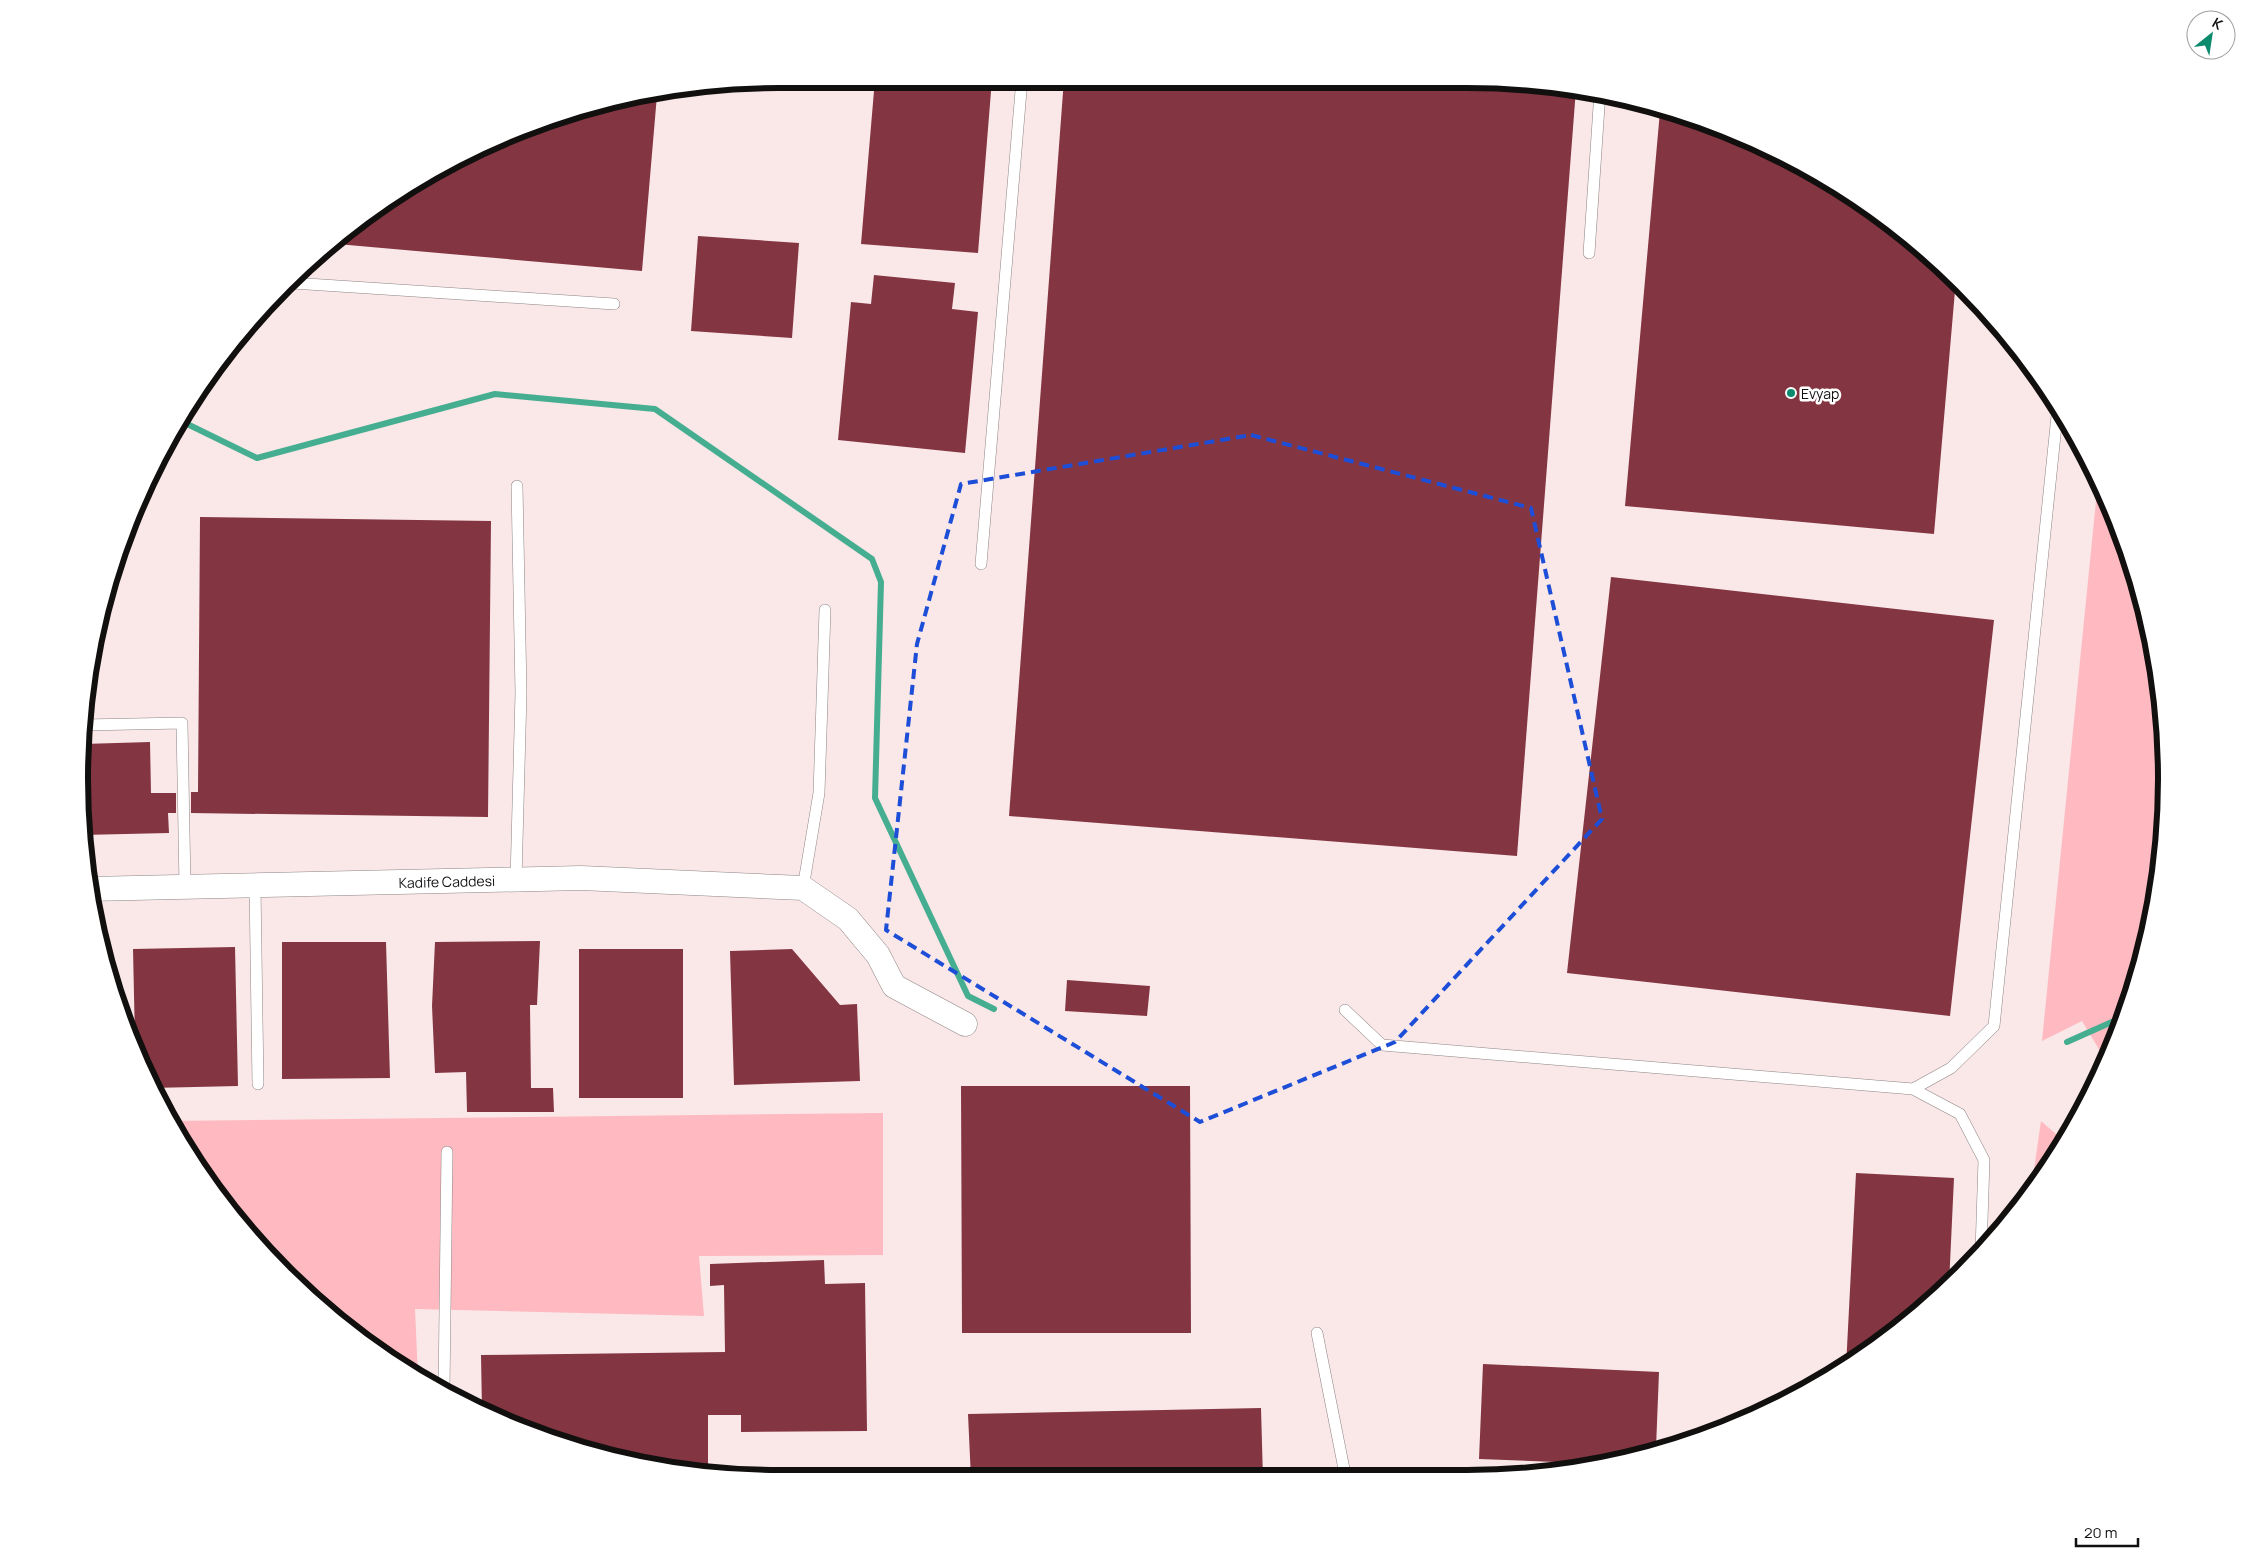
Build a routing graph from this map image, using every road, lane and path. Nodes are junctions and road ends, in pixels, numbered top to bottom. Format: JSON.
{"nodes":[{"id":1,"x":1021,"y":88,"type":"edge"},
{"id":2,"x":1599,"y":101,"type":"edge"},
{"id":3,"x":1590,"y":253,"type":"dead end"},
{"id":4,"x":298,"y":282,"type":"edge"},
{"id":5,"x":614,"y":304,"type":"dead end"},
{"id":6,"x":2057,"y":418,"type":"edge"},
{"id":7,"x":517,"y":486,"type":"dead end"},
{"id":8,"x":982,"y":564,"type":"dead end"},
{"id":9,"x":825,"y":610,"type":"dead end"},
{"id":10,"x":90,"y":725,"type":"edge"},
{"id":11,"x":516,"y":880,"type":"junction"},
{"id":12,"x":254,"y":886,"type":"junction"},
{"id":13,"x":184,"y":887,"type":"junction"},
{"id":14,"x":803,"y":888,"type":"junction"},
{"id":15,"x":97,"y":889,"type":"edge"},
{"id":16,"x":1345,"y":1010,"type":"dead end"},
{"id":17,"x":965,"y":1024,"type":"dead end"},
{"id":18,"x":258,"y":1084,"type":"dead end"},
{"id":19,"x":1912,"y":1089,"type":"junction"},
{"id":20,"x":447,"y":1152,"type":"dead end"},
{"id":21,"x":1981,"y":1241,"type":"edge"},
{"id":22,"x":1317,"y":1333,"type":"dead end"},
{"id":23,"x":444,"y":1384,"type":"edge"},
{"id":24,"x":1344,"y":1470,"type":"edge"}],
"edges":[{"from":1,"to":8,"type":"lane"},
{"from":2,"to":3,"type":"lane"},
{"from":4,"to":5,"type":"lane"},
{"from":6,"to":19,"type":"lane"},
{"from":7,"to":11,"type":"lane"},
{"from":9,"to":14,"type":"lane"},
{"from":10,"to":13,"type":"lane"},
{"from":11,"to":12,"type":"street","name":"Kadife Caddesi"},
{"from":11,"to":14,"type":"street","name":"Kadife Caddesi"},
{"from":12,"to":13,"type":"street","name":"Kadife Caddesi"},
{"from":12,"to":18,"type":"lane"},
{"from":13,"to":15,"type":"street","name":"Kadife Caddesi"},
{"from":14,"to":17,"type":"street"},
{"from":16,"to":19,"type":"lane"},
{"from":19,"to":21,"type":"lane"},
{"from":20,"to":23,"type":"lane"},
{"from":22,"to":24,"type":"lane"}]}
